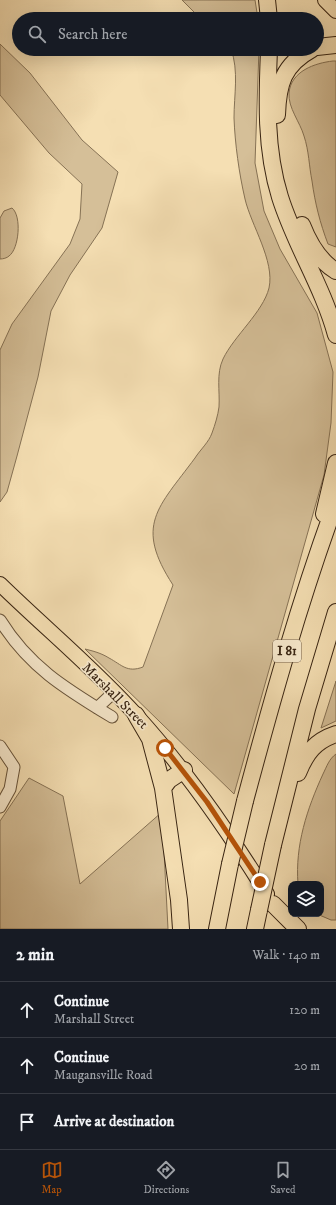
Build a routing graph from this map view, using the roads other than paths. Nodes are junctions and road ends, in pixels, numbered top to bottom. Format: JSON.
{"nodes":[{"id":1,"x":267,"y":0,"type":"edge"},
{"id":2,"x":325,"y":0,"type":"edge"},
{"id":3,"x":336,"y":11,"type":"edge"},
{"id":4,"x":268,"y":12,"type":"edge"},
{"id":5,"x":336,"y":45,"type":"edge"},
{"id":6,"x":324,"y":46,"type":"edge"},
{"id":7,"x":268,"y":56,"type":"edge"},
{"id":8,"x":302,"y":56,"type":"edge"},
{"id":9,"x":336,"y":271,"type":"edge"},
{"id":10,"x":336,"y":335,"type":"edge"},
{"id":11,"x":336,"y":463,"type":"edge"},
{"id":12,"x":336,"y":502,"type":"edge"},
{"id":13,"x":0,"y":584,"type":"edge"},
{"id":14,"x":307,"y":586,"type":"junction"},
{"id":15,"x":336,"y":612,"type":"edge"},
{"id":16,"x":0,"y":620,"type":"edge"},
{"id":17,"x":113,"y":693,"type":"junction"},
{"id":18,"x":97,"y":708,"type":"junction"},
{"id":19,"x":136,"y":715,"type":"junction"},
{"id":20,"x":112,"y":717,"type":"dead end"},
{"id":21,"x":336,"y":734,"type":"edge"},
{"id":22,"x":0,"y":746,"type":"edge"},
{"id":23,"x":184,"y":770,"type":"junction"},
{"id":24,"x":164,"y":788,"type":"junction"},
{"id":25,"x":0,"y":807,"type":"edge"},
{"id":26,"x":279,"y":821,"type":"junction"},
{"id":27,"x":266,"y":907,"type":"junction"},
{"id":28,"x":181,"y":929,"type":"edge"},
{"id":29,"x":217,"y":929,"type":"edge"},
{"id":30,"x":255,"y":929,"type":"edge"},
{"id":31,"x":288,"y":929,"type":"edge"},
{"id":32,"x":298,"y":929,"type":"edge"}],
"edges":[{"from":1,"to":4,"type":"highway"},
{"from":2,"to":3,"type":"main road"},
{"from":5,"to":6,"type":"highway"},
{"from":7,"to":10,"type":"highway"},
{"from":8,"to":9,"type":"highway"},
{"from":11,"to":14,"type":"highway"},
{"from":12,"to":14,"type":"highway","number":"I 81"},
{"from":13,"to":17,"type":"main road","name":"Marshall Street"},
{"from":14,"to":29,"type":"highway","number":"I 81","bridge":true},
{"from":15,"to":26,"type":"highway","number":"I 81"},
{"from":16,"to":18,"type":"lane"},
{"from":17,"to":18,"type":"lane"},
{"from":17,"to":19,"type":"main road","name":"Marshall Street"},
{"from":18,"to":20,"type":"lane"},
{"from":19,"to":23,"type":"main road","name":"Marshall Street"},
{"from":19,"to":24,"type":"highway"},
{"from":21,"to":26,"type":"highway"},
{"from":22,"to":25,"type":"lane"},
{"from":23,"to":24,"type":"highway"},
{"from":23,"to":27,"type":"main road","name":"Marshall Street"},
{"from":24,"to":28,"type":"highway"},
{"from":26,"to":27,"type":"highway","number":"I 81","bridge":true},
{"from":27,"to":30,"type":"highway","number":"I 81"},
{"from":27,"to":31,"type":"main road","name":"Marshall Street"},
{"from":27,"to":32,"type":"highway"}]}
